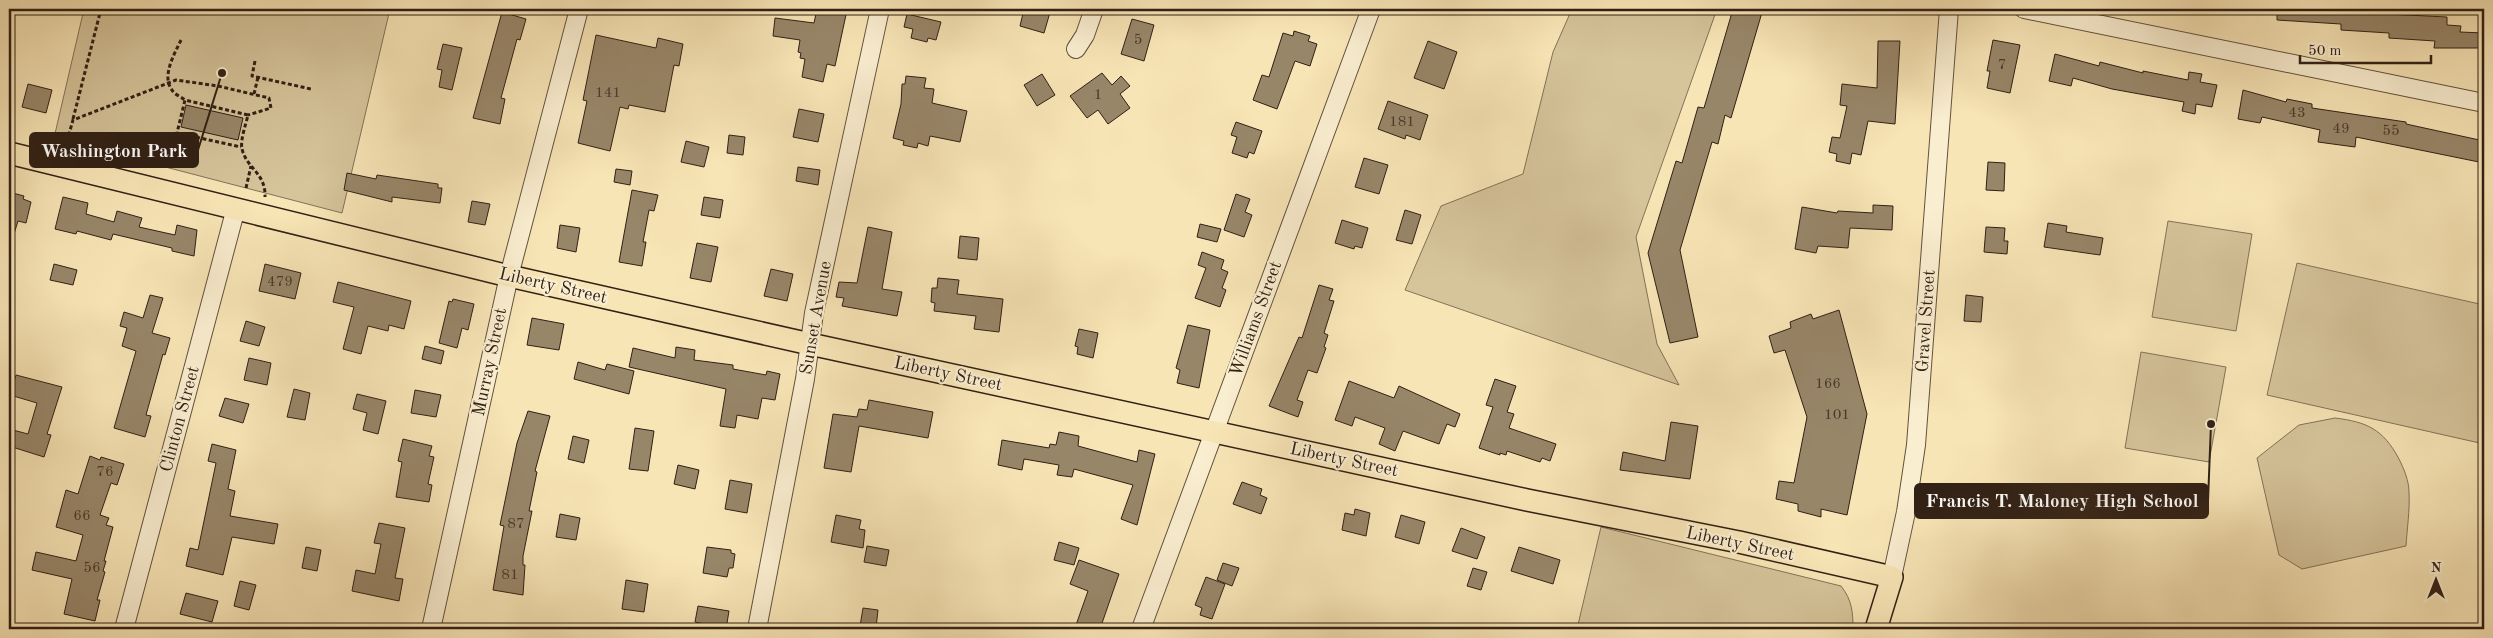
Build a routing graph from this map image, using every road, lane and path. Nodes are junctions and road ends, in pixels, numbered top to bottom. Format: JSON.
{"nodes":[{"id":1,"x":101,"y":9,"type":"edge"},
{"id":2,"x":579,"y":9,"type":"edge"},
{"id":3,"x":880,"y":9,"type":"edge"},
{"id":4,"x":1094,"y":9,"type":"edge"},
{"id":5,"x":1371,"y":9,"type":"edge"},
{"id":6,"x":1949,"y":9,"type":"edge"},
{"id":7,"x":2024,"y":9,"type":"edge"},
{"id":8,"x":181,"y":40,"type":"dead end"},
{"id":9,"x":1076,"y":49,"type":"dead end"},
{"id":10,"x":255,"y":61,"type":"dead end"},
{"id":11,"x":258,"y":77,"type":"junction"},
{"id":12,"x":169,"y":82,"type":"junction"},
{"id":13,"x":311,"y":89,"type":"dead end"},
{"id":14,"x":254,"y":94,"type":"junction"},
{"id":15,"x":185,"y":100,"type":"junction"},
{"id":16,"x":2484,"y":103,"type":"edge"},
{"id":17,"x":248,"y":115,"type":"junction"},
{"id":18,"x":73,"y":120,"type":"junction"},
{"id":19,"x":178,"y":133,"type":"junction"},
{"id":20,"x":159,"y":142,"type":"junction"},
{"id":21,"x":241,"y":147,"type":"junction"},
{"id":22,"x":9,"y":152,"type":"edge"},
{"id":23,"x":245,"y":156,"type":"dead end"},
{"id":24,"x":130,"y":159,"type":"dead end"},
{"id":25,"x":60,"y":165,"type":"junction"},
{"id":26,"x":153,"y":165,"type":"dead end"},
{"id":27,"x":252,"y":165,"type":"dead end"},
{"id":28,"x":246,"y":188,"type":"dead end"},
{"id":29,"x":236,"y":208,"type":"junction"},
{"id":30,"x":508,"y":276,"type":"junction"},
{"id":31,"x":810,"y":344,"type":"junction"},
{"id":32,"x":1215,"y":431,"type":"junction"},
{"id":33,"x":1892,"y":577,"type":"junction"},
{"id":34,"x":124,"y":629,"type":"edge"},
{"id":35,"x":430,"y":629,"type":"edge"},
{"id":36,"x":757,"y":629,"type":"edge"},
{"id":37,"x":1141,"y":629,"type":"edge"},
{"id":38,"x":1876,"y":629,"type":"edge"}],
"edges":[{"from":1,"to":18,"type":"path"},
{"from":2,"to":30,"type":"street","name":"Murray Street"},
{"from":3,"to":31,"type":"street","name":"Sunset Avenue"},
{"from":4,"to":9,"type":"street"},
{"from":5,"to":32,"type":"street","name":"Williams Street"},
{"from":6,"to":33,"type":"street","name":"Gravel Street"},
{"from":7,"to":16,"type":"street"},
{"from":8,"to":12,"type":"path"},
{"from":10,"to":11,"type":"path"},
{"from":11,"to":13,"type":"path"},
{"from":11,"to":14,"type":"path"},
{"from":12,"to":14,"type":"path"},
{"from":12,"to":15,"type":"path"},
{"from":12,"to":18,"type":"path"},
{"from":14,"to":17,"type":"path"},
{"from":15,"to":17,"type":"path"},
{"from":15,"to":19,"type":"path"},
{"from":17,"to":21,"type":"path"},
{"from":18,"to":25,"type":"path"},
{"from":19,"to":20,"type":"path"},
{"from":19,"to":21,"type":"path"},
{"from":20,"to":24,"type":"path"},
{"from":20,"to":26,"type":"path"},
{"from":21,"to":23,"type":"path"},
{"from":22,"to":25,"type":"main road","name":"Liberty Street"},
{"from":25,"to":29,"type":"main road","name":"Liberty Street"},
{"from":27,"to":28,"type":"path"},
{"from":29,"to":30,"type":"main road","name":"Liberty Street"},
{"from":29,"to":34,"type":"street","name":"Clinton Street"},
{"from":30,"to":31,"type":"main road","name":"Liberty Street"},
{"from":30,"to":35,"type":"street","name":"Murray Street"},
{"from":31,"to":32,"type":"main road","name":"Liberty Street"},
{"from":31,"to":36,"type":"street","name":"Sunset Avenue"},
{"from":32,"to":33,"type":"main road","name":"Liberty Street"},
{"from":32,"to":37,"type":"street","name":"Williams Street"},
{"from":33,"to":38,"type":"main road","name":"Gravel Street"}]}
